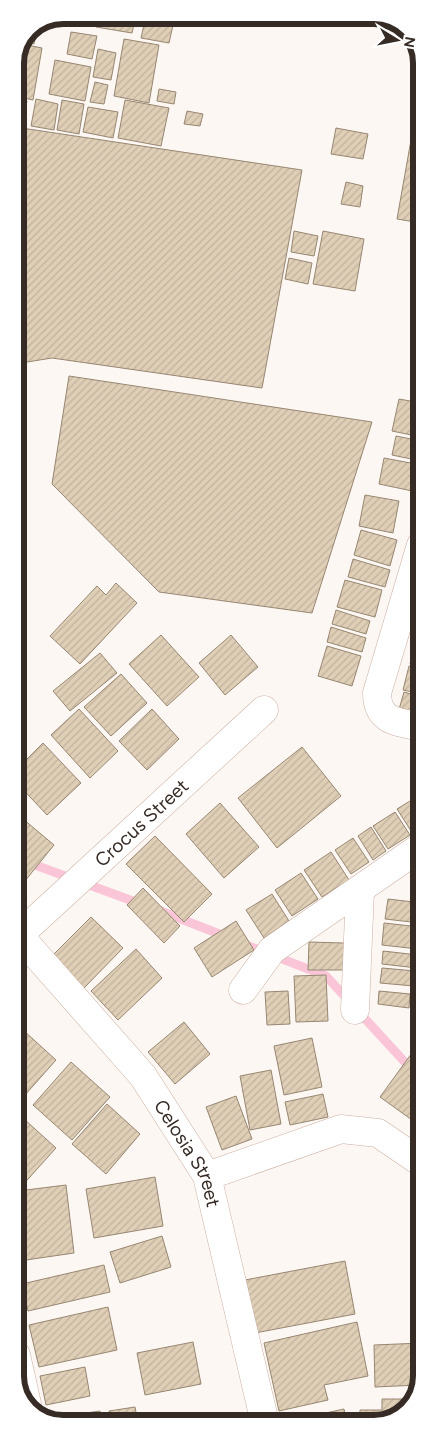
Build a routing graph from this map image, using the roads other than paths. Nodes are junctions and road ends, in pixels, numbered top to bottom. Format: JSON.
{"nodes":[{"id":1,"x":413,"y":572,"type":"edge"},
{"id":2,"x":264,"y":710,"type":"dead end"},
{"id":3,"x":413,"y":725,"type":"edge"},
{"id":4,"x":413,"y":853,"type":"edge"},
{"id":5,"x":360,"y":891,"type":"junction"},
{"id":6,"x":24,"y":928,"type":"edge"},
{"id":7,"x":24,"y":942,"type":"edge"},
{"id":8,"x":243,"y":990,"type":"dead end"},
{"id":9,"x":355,"y":1010,"type":"dead end"},
{"id":10,"x":413,"y":1157,"type":"edge"},
{"id":11,"x":207,"y":1176,"type":"junction"},
{"id":12,"x":263,"y":1415,"type":"edge"}],
"edges":[{"from":1,"to":3,"type":"street"},
{"from":2,"to":6,"type":"street","name":"Crocus Street"},
{"from":4,"to":5,"type":"street"},
{"from":5,"to":8,"type":"street"},
{"from":5,"to":9,"type":"street"},
{"from":7,"to":11,"type":"street","name":"Celosia Street"},
{"from":10,"to":11,"type":"street"},
{"from":11,"to":12,"type":"street","name":"Celosia Street"}]}
